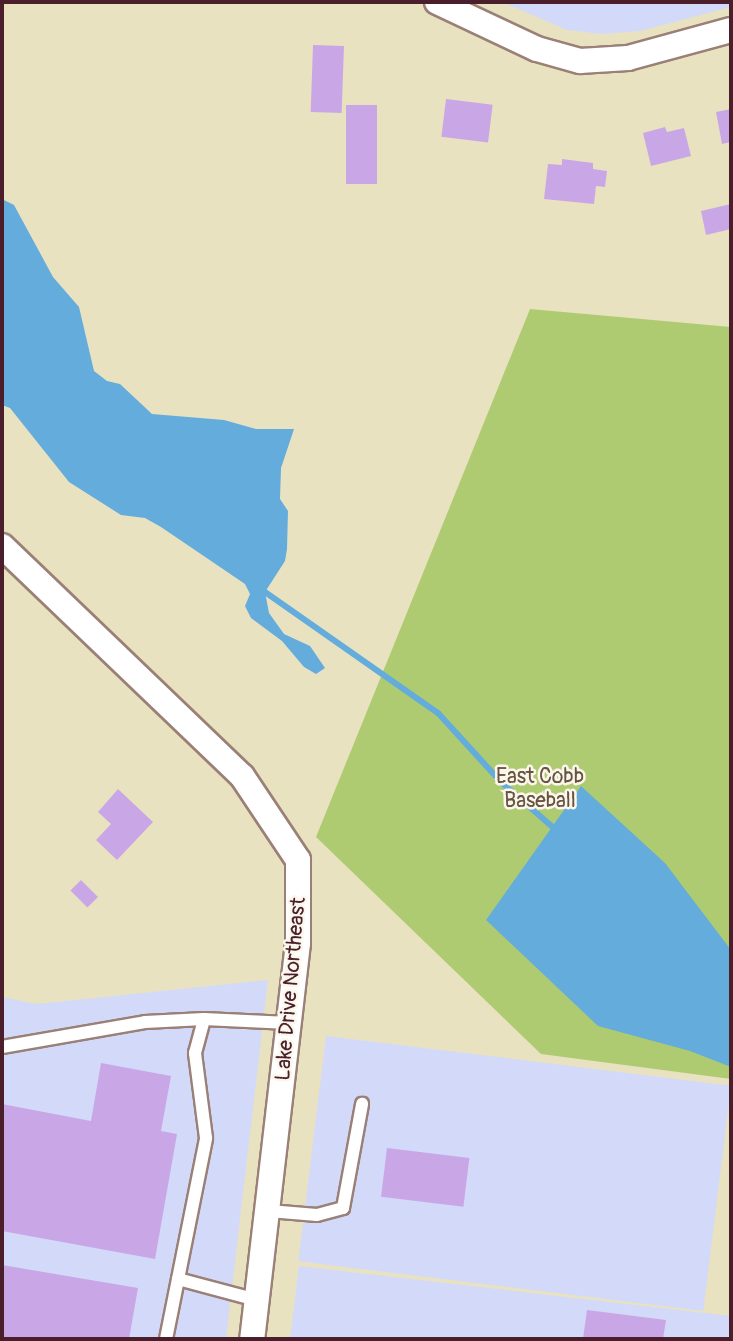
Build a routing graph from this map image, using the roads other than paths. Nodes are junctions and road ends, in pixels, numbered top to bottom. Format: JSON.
{"nodes":[{"id":1,"x":437,"y":2,"type":"edge"},
{"id":2,"x":731,"y":30,"type":"edge"},
{"id":3,"x":2,"y":547,"type":"edge"},
{"id":4,"x":204,"y":1019,"type":"junction"},
{"id":5,"x":289,"y":1023,"type":"junction"},
{"id":6,"x":2,"y":1047,"type":"edge"},
{"id":7,"x":362,"y":1104,"type":"dead end"},
{"id":8,"x":269,"y":1211,"type":"junction"},
{"id":9,"x":178,"y":1279,"type":"junction"},
{"id":10,"x":257,"y":1300,"type":"junction"},
{"id":11,"x":166,"y":1339,"type":"edge"},
{"id":12,"x":251,"y":1339,"type":"edge"}],
"edges":[{"from":1,"to":2,"type":"street"},
{"from":3,"to":5,"type":"street","name":"Lake Drive Northeast"},
{"from":4,"to":5,"type":"lane"},
{"from":4,"to":6,"type":"lane"},
{"from":4,"to":9,"type":"lane"},
{"from":5,"to":8,"type":"street","name":"Lake Drive Northeast"},
{"from":7,"to":8,"type":"lane"},
{"from":8,"to":10,"type":"street","name":"Lake Drive Northeast"},
{"from":9,"to":10,"type":"lane"},
{"from":9,"to":11,"type":"lane"},
{"from":10,"to":12,"type":"street","name":"Lake Drive Northeast"}]}
